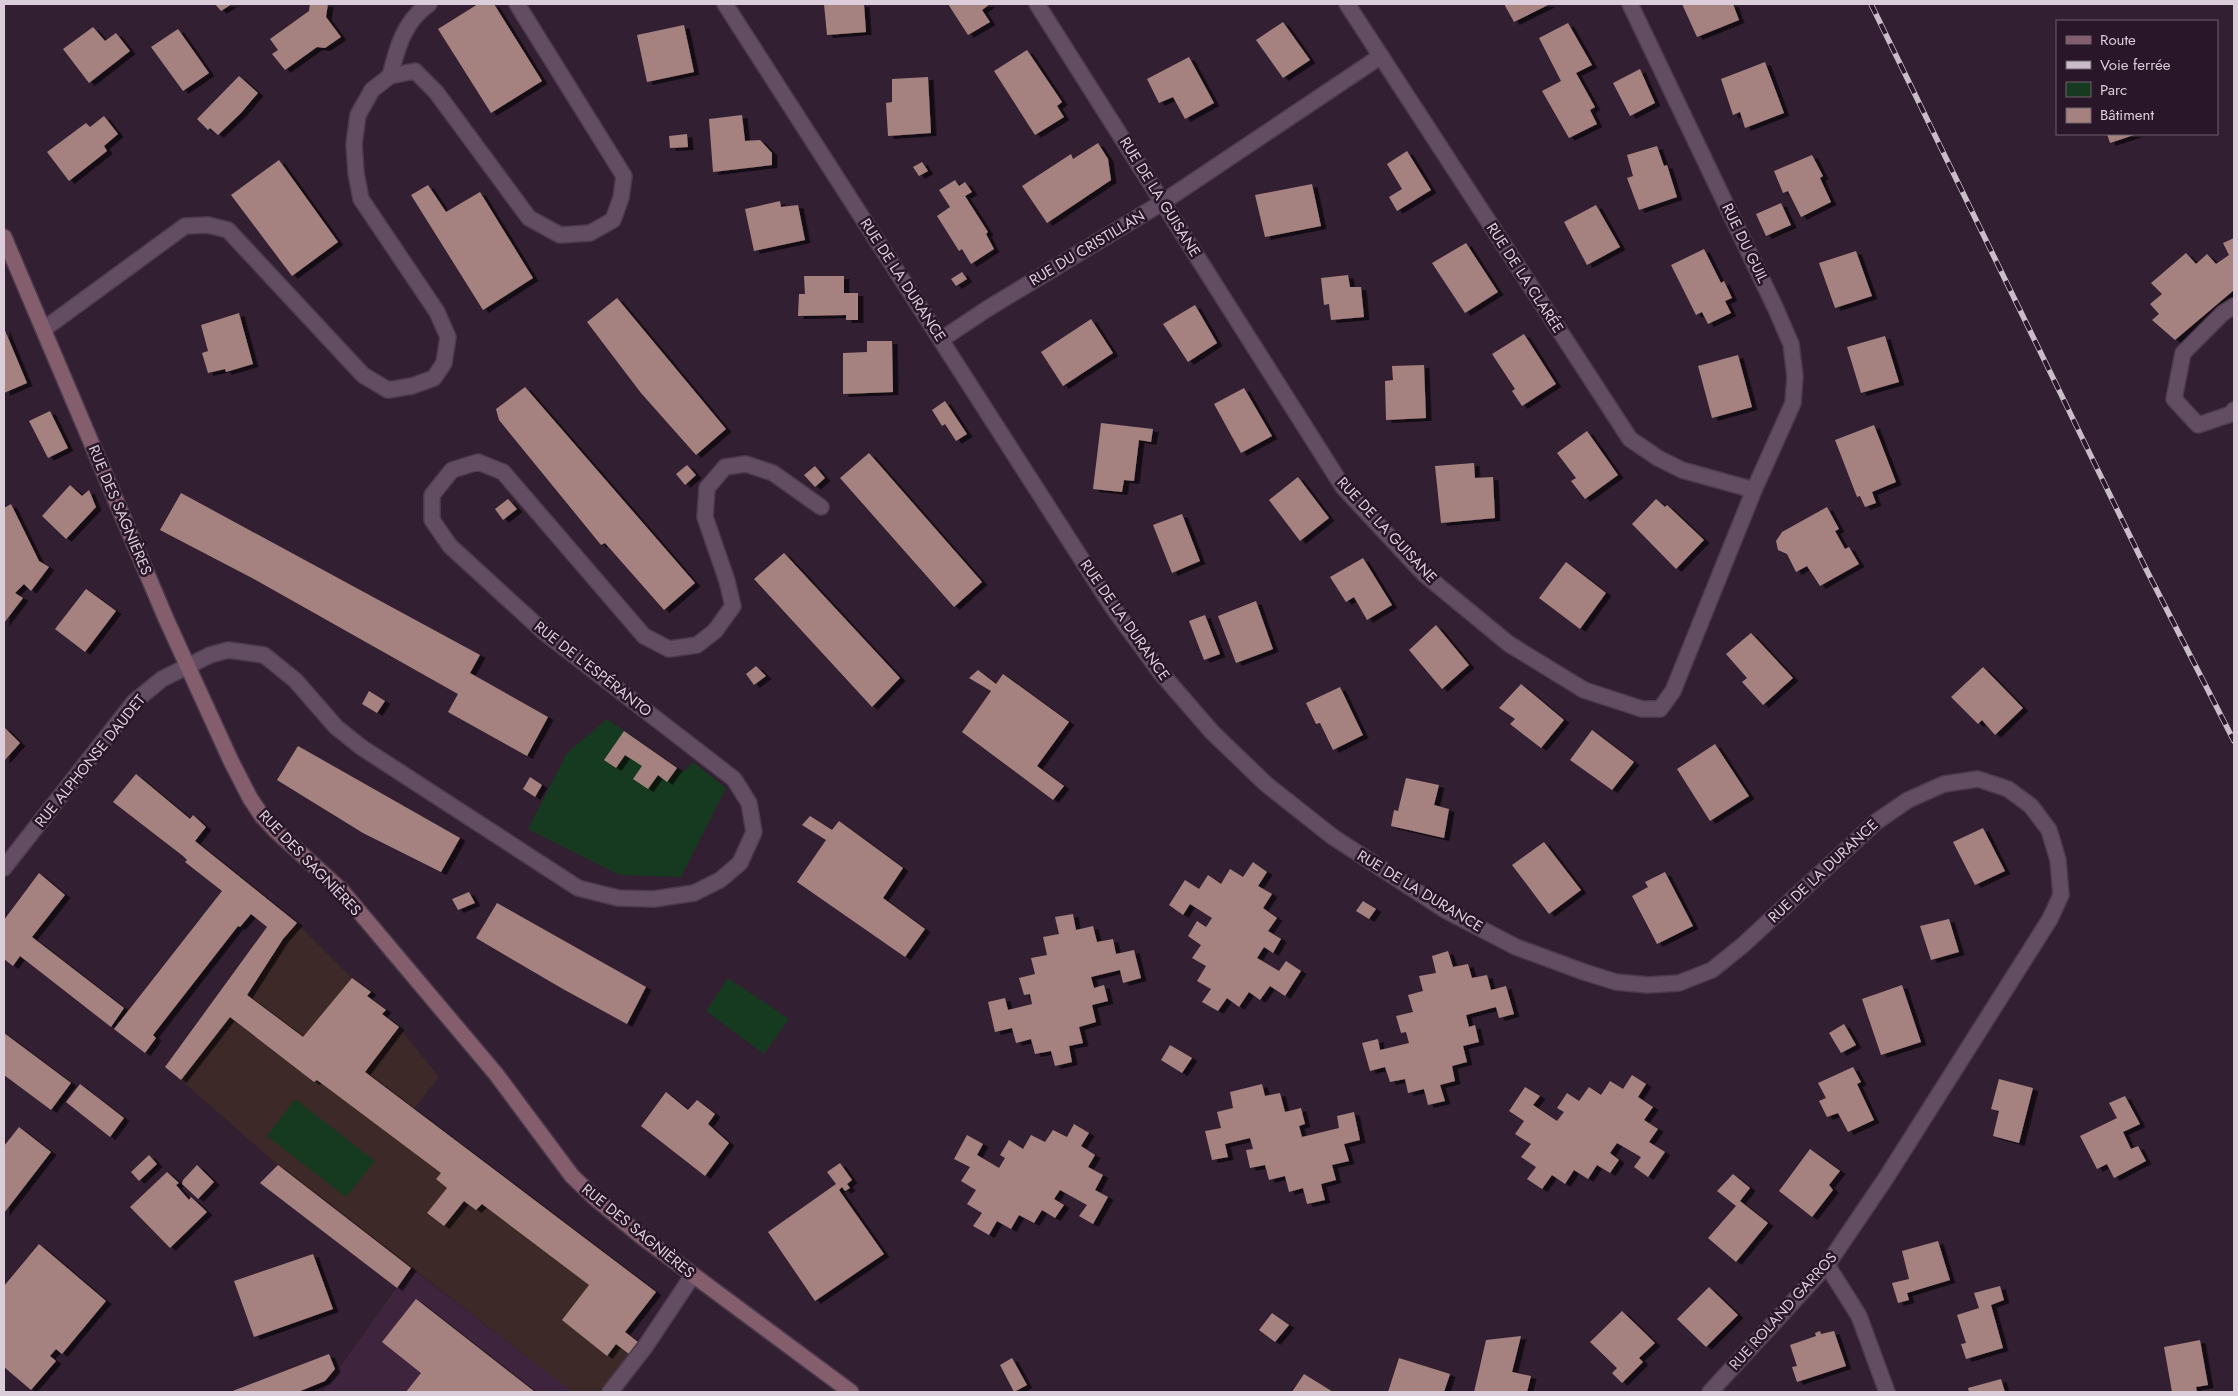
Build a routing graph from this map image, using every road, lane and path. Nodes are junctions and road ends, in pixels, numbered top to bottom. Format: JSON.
{"nodes":[{"id":1,"x":429,"y":4,"type":"edge"},
{"id":2,"x":517,"y":4,"type":"edge"},
{"id":3,"x":725,"y":4,"type":"edge"},
{"id":4,"x":1037,"y":4,"type":"edge"},
{"id":5,"x":1348,"y":4,"type":"edge"},
{"id":6,"x":1630,"y":4,"type":"edge"},
{"id":7,"x":1381,"y":56,"type":"junction"},
{"id":8,"x":390,"y":76,"type":"junction"},
{"id":9,"x":1163,"y":202,"type":"junction"},
{"id":10,"x":4,"y":237,"type":"edge"},
{"id":11,"x":2234,"y":306,"type":"edge"},
{"id":12,"x":44,"y":329,"type":"junction"},
{"id":13,"x":942,"y":339,"type":"junction"},
{"id":14,"x":2234,"y":410,"type":"edge"},
{"id":15,"x":1754,"y":490,"type":"junction"},
{"id":16,"x":821,"y":507,"type":"dead end"},
{"id":17,"x":186,"y":665,"type":"junction"},
{"id":18,"x":4,"y":868,"type":"edge"},
{"id":19,"x":1886,"y":1178,"type":"joint"},
{"id":20,"x":1827,"y":1264,"type":"junction"},
{"id":21,"x":694,"y":1275,"type":"junction"},
{"id":22,"x":610,"y":1392,"type":"edge"},
{"id":23,"x":851,"y":1392,"type":"edge"},
{"id":24,"x":1710,"y":1392,"type":"edge"},
{"id":25,"x":1886,"y":1392,"type":"edge"}],
"edges":[{"from":1,"to":8,"type":"street"},
{"from":2,"to":8,"type":"street"},
{"from":3,"to":13,"type":"street","name":"RUE DE LA DURANCE"},
{"from":4,"to":9,"type":"street","name":"RUE DE LA GUISANE"},
{"from":5,"to":7,"type":"street","name":"RUE DE LA CLARÉE"},
{"from":6,"to":15,"type":"street","name":"RUE DU GUIL"},
{"from":7,"to":9,"type":"street","name":"RUE DU CRISTILLAN"},
{"from":7,"to":15,"type":"street","name":"RUE DE LA CLARÉE"},
{"from":8,"to":12,"type":"street"},
{"from":9,"to":13,"type":"street","name":"RUE DU CRISTILLAN"},
{"from":9,"to":15,"type":"street","name":"RUE DE LA GUISANE"},
{"from":10,"to":12,"type":"main road","name":"RUE DES SAGNIÈRES"},
{"from":11,"to":14,"type":"street"},
{"from":12,"to":17,"type":"main road","name":"RUE DES SAGNIÈRES"},
{"from":13,"to":19,"type":"street","name":"RUE DE LA DURANCE"},
{"from":16,"to":17,"type":"street","name":"RUE DE L'ESPÉRANTO"},
{"from":17,"to":18,"type":"street","name":"RUE ALPHONSE DAUDET"},
{"from":17,"to":21,"type":"main road","name":"RUE DES SAGNIÈRES"},
{"from":19,"to":20,"type":"street","name":"RUE ROLAND GARROS"},
{"from":20,"to":24,"type":"street","name":"RUE ROLAND GARROS"},
{"from":20,"to":25,"type":"street"},
{"from":21,"to":22,"type":"street"},
{"from":21,"to":23,"type":"main road","name":"RUE DES SAGNIÈRES"}]}
